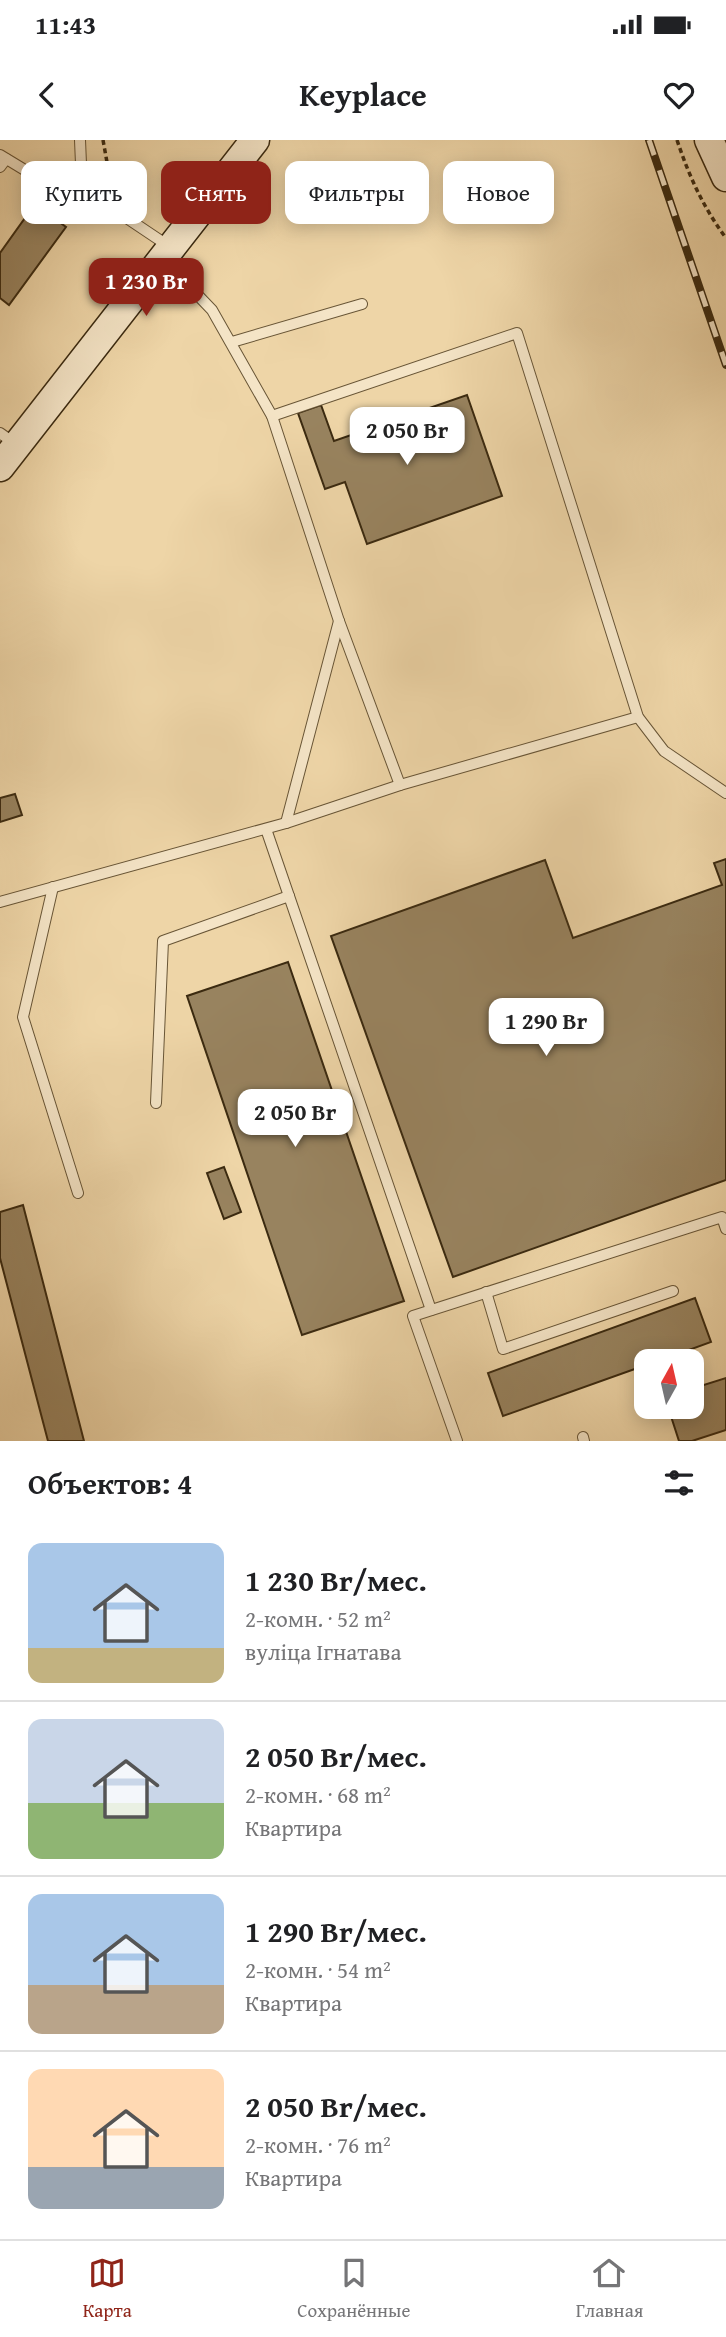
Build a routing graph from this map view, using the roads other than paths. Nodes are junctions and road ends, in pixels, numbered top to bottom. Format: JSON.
{"nodes":[{"id":1,"x":80,"y":140,"type":"edge"},
{"id":2,"x":255,"y":140,"type":"edge"},
{"id":3,"x":709,"y":140,"type":"edge"},
{"id":4,"x":2,"y":160,"type":"edge"},
{"id":5,"x":81,"y":161,"type":"edge"},
{"id":6,"x":21,"y":170,"type":"edge"},
{"id":7,"x":726,"y":177,"type":"edge"},
{"id":8,"x":134,"y":224,"type":"edge"},
{"id":9,"x":166,"y":252,"type":"junction"},
{"id":10,"x":362,"y":304,"type":"dead end"},
{"id":11,"x":232,"y":342,"type":"junction"},
{"id":12,"x":272,"y":416,"type":"junction"},
{"id":13,"x":6,"y":448,"type":"edge"},
{"id":14,"x":339,"y":621,"type":"junction"},
{"id":15,"x":638,"y":717,"type":"junction"},
{"id":16,"x":400,"y":785,"type":"junction"},
{"id":17,"x":726,"y":793,"type":"edge"},
{"id":18,"x":286,"y":823,"type":"junction"},
{"id":19,"x":266,"y":829,"type":"junction"},
{"id":20,"x":53,"y":887,"type":"junction"},
{"id":21,"x":289,"y":896,"type":"junction"},
{"id":22,"x":0,"y":902,"type":"edge"},
{"id":23,"x":156,"y":1103,"type":"dead end"},
{"id":24,"x":78,"y":1193,"type":"dead end"},
{"id":25,"x":726,"y":1229,"type":"edge"},
{"id":26,"x":673,"y":1291,"type":"dead end"},
{"id":27,"x":486,"y":1292,"type":"junction"},
{"id":28,"x":431,"y":1310,"type":"junction"},
{"id":29,"x":457,"y":1441,"type":"edge"}],
"edges":[{"from":1,"to":5,"type":"lane"},
{"from":2,"to":9,"type":"street"},
{"from":3,"to":7,"type":"street"},
{"from":4,"to":6,"type":"lane"},
{"from":8,"to":9,"type":"lane"},
{"from":9,"to":11,"type":"lane"},
{"from":9,"to":13,"type":"street"},
{"from":10,"to":11,"type":"lane"},
{"from":11,"to":12,"type":"lane"},
{"from":12,"to":14,"type":"lane"},
{"from":12,"to":15,"type":"lane"},
{"from":14,"to":16,"type":"lane"},
{"from":14,"to":18,"type":"lane"},
{"from":15,"to":16,"type":"lane"},
{"from":15,"to":17,"type":"lane"},
{"from":16,"to":18,"type":"lane"},
{"from":18,"to":19,"type":"lane"},
{"from":19,"to":20,"type":"lane"},
{"from":19,"to":21,"type":"lane"},
{"from":20,"to":22,"type":"lane"},
{"from":20,"to":24,"type":"lane"},
{"from":21,"to":23,"type":"lane"},
{"from":21,"to":28,"type":"lane"},
{"from":25,"to":27,"type":"lane"},
{"from":26,"to":27,"type":"lane"},
{"from":27,"to":28,"type":"lane"},
{"from":28,"to":29,"type":"lane"}]}
